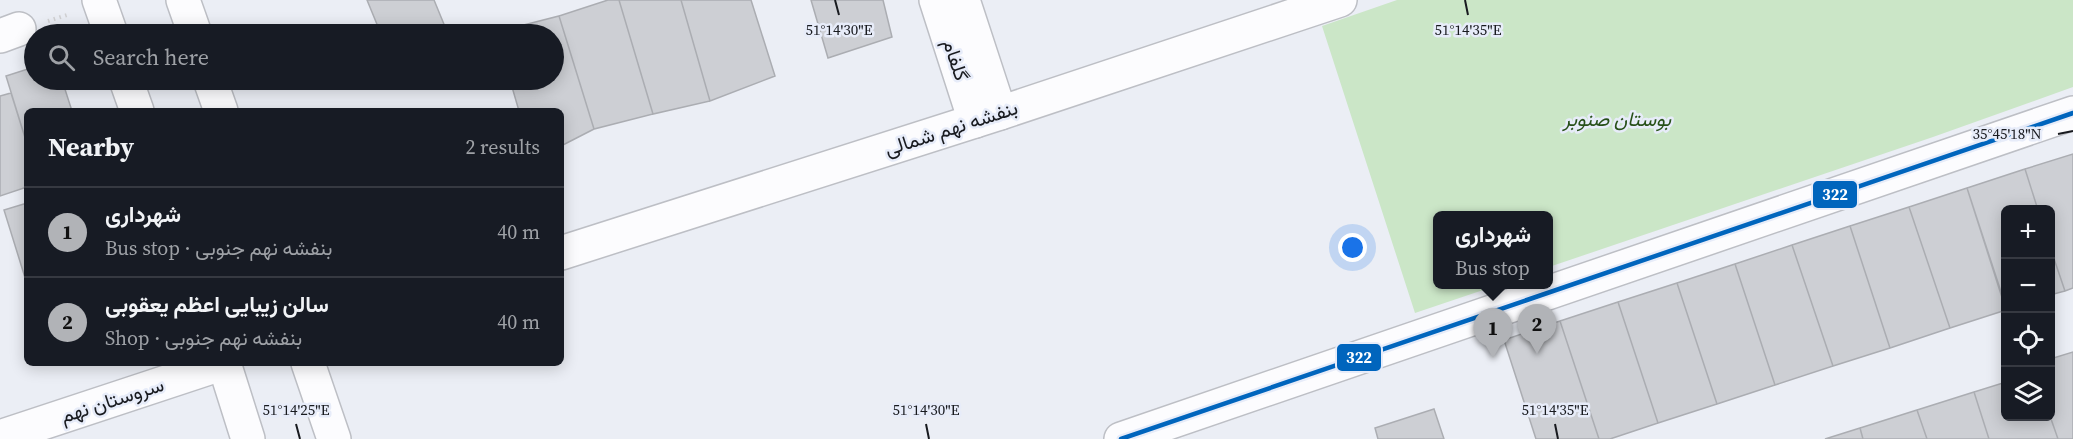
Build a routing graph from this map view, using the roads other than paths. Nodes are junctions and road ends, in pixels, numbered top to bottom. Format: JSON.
{"nodes":[{"id":1,"x":183,"y":0,"type":"edge"},
{"id":2,"x":936,"y":0,"type":"edge"},
{"id":3,"x":963,"y":0,"type":"edge"},
{"id":4,"x":1340,"y":0,"type":"edge"},
{"id":5,"x":191,"y":24,"type":"edge"},
{"id":6,"x":130,"y":90,"type":"edge"},
{"id":7,"x":214,"y":90,"type":"edge"},
{"id":8,"x":136,"y":108,"type":"edge"},
{"id":9,"x":220,"y":108,"type":"edge"},
{"id":10,"x":2073,"y":113,"type":"edge"},
{"id":11,"x":988,"y":117,"type":"junction"},
{"id":12,"x":564,"y":253,"type":"edge"},
{"id":13,"x":215,"y":366,"type":"edge"},
{"id":14,"x":225,"y":366,"type":"edge"},
{"id":15,"x":309,"y":366,"type":"edge"},
{"id":16,"x":0,"y":437,"type":"edge"},
{"id":17,"x":248,"y":439,"type":"edge"},
{"id":18,"x":334,"y":439,"type":"edge"},
{"id":19,"x":1121,"y":439,"type":"edge"}],
"edges":[{"from":1,"to":5,"type":"main road"},
{"from":2,"to":11,"type":"main road","name":"گلفام"},
{"from":3,"to":11,"type":"main road","name":"گلفام"},
{"from":4,"to":11,"type":"main road","name":"بنفشه نهم شمالی"},
{"from":6,"to":8,"type":"main road"},
{"from":7,"to":9,"type":"main road"},
{"from":10,"to":19,"type":"main road"},
{"from":11,"to":12,"type":"main road","name":"بنفشه نهم شمالی"},
{"from":13,"to":16,"type":"main road","name":"سروستان نهم"},
{"from":14,"to":17,"type":"main road"},
{"from":15,"to":18,"type":"main road"}]}
